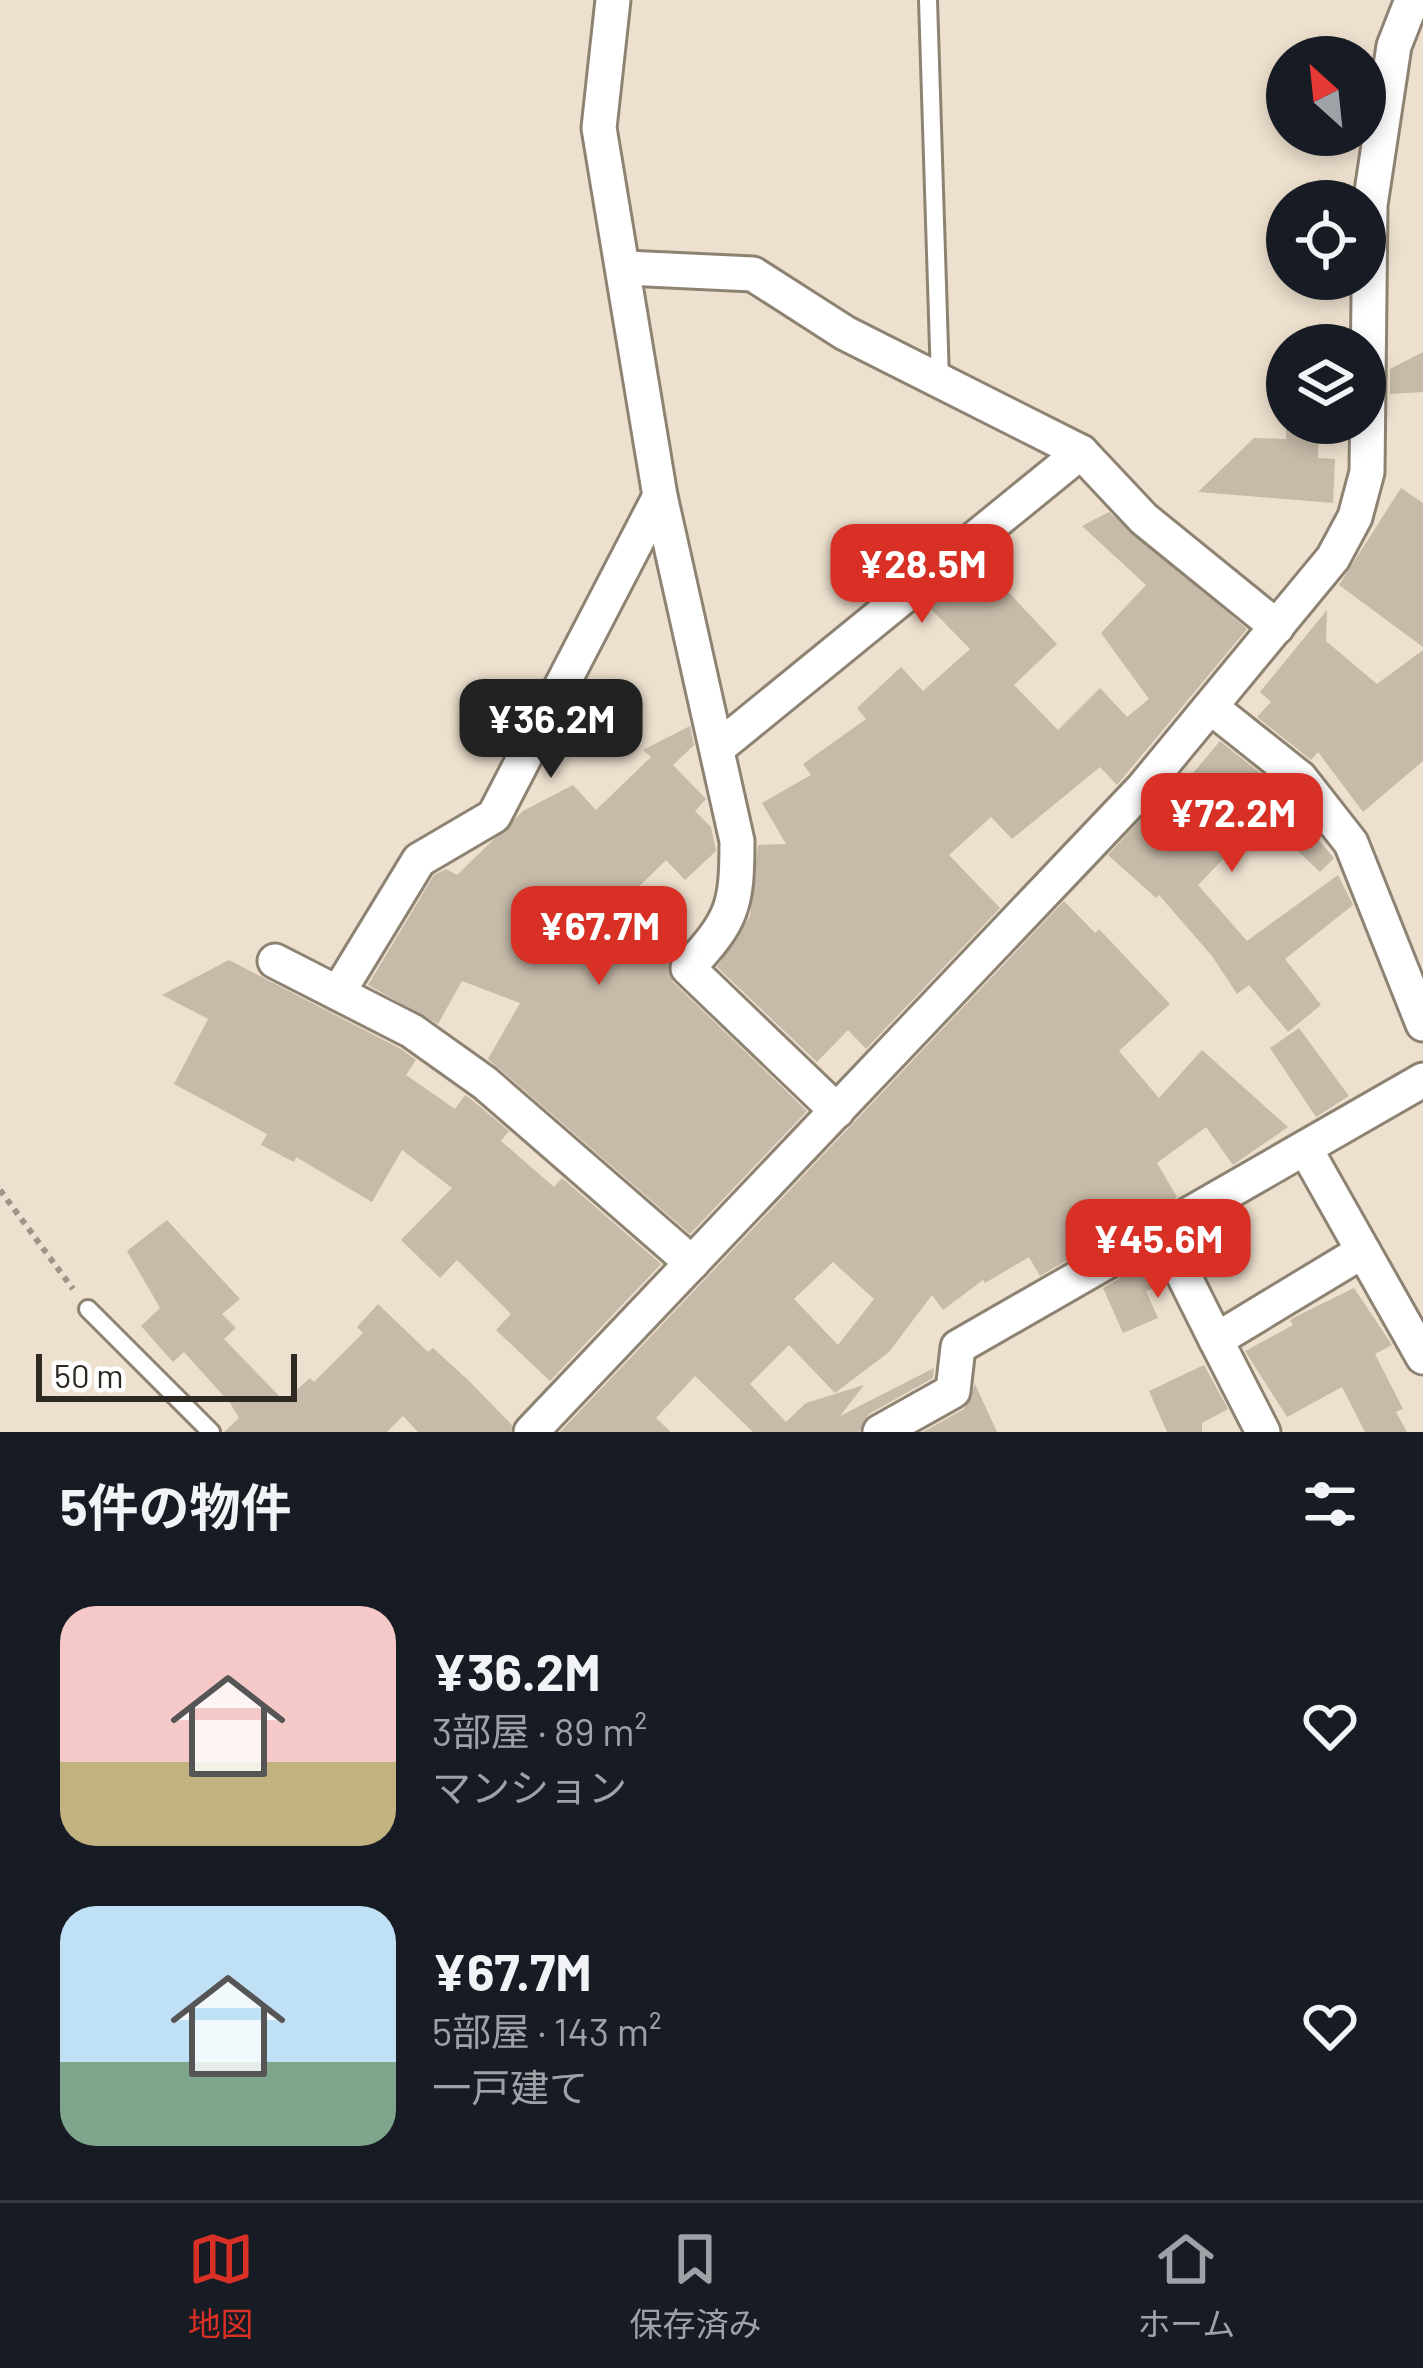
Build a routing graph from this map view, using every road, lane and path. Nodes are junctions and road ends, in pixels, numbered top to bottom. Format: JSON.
{"nodes":[{"id":1,"x":613,"y":0,"type":"edge"},
{"id":2,"x":928,"y":0,"type":"edge"},
{"id":3,"x":1412,"y":0,"type":"edge"},
{"id":4,"x":626,"y":268,"type":"junction"},
{"id":5,"x":940,"y":380,"type":"junction"},
{"id":6,"x":1081,"y":452,"type":"junction"},
{"id":7,"x":661,"y":496,"type":"junction"},
{"id":8,"x":1277,"y":628,"type":"junction"},
{"id":9,"x":1212,"y":708,"type":"junction"},
{"id":10,"x":719,"y":747,"type":"junction"},
{"id":11,"x":275,"y":961,"type":"dead end"},
{"id":12,"x":338,"y":993,"type":"junction"},
{"id":13,"x":1423,"y":1024,"type":"edge"},
{"id":14,"x":1423,"y":1080,"type":"edge"},
{"id":15,"x":837,"y":1111,"type":"junction"},
{"id":16,"x":1305,"y":1148,"type":"junction"},
{"id":17,"x":0,"y":1190,"type":"edge"},
{"id":18,"x":1161,"y":1231,"type":"junction"},
{"id":19,"x":1363,"y":1251,"type":"junction"},
{"id":20,"x":692,"y":1263,"type":"junction"},
{"id":21,"x":88,"y":1309,"type":"joint"},
{"id":22,"x":1216,"y":1340,"type":"junction"},
{"id":23,"x":1423,"y":1357,"type":"edge"},
{"id":24,"x":211,"y":1432,"type":"edge"},
{"id":25,"x":531,"y":1432,"type":"edge"},
{"id":26,"x":880,"y":1432,"type":"edge"},
{"id":27,"x":1263,"y":1432,"type":"edge"}],
"edges":[{"from":1,"to":4,"type":"street"},
{"from":2,"to":5,"type":"lane"},
{"from":3,"to":8,"type":"street"},
{"from":4,"to":5,"type":"street"},
{"from":4,"to":7,"type":"street"},
{"from":5,"to":6,"type":"street"},
{"from":6,"to":8,"type":"street"},
{"from":6,"to":10,"type":"street"},
{"from":7,"to":10,"type":"street"},
{"from":7,"to":12,"type":"street"},
{"from":8,"to":9,"type":"street"},
{"from":9,"to":13,"type":"street"},
{"from":9,"to":15,"type":"street"},
{"from":10,"to":15,"type":"street"},
{"from":11,"to":12,"type":"street"},
{"from":12,"to":20,"type":"street"},
{"from":14,"to":16,"type":"street"},
{"from":15,"to":20,"type":"street"},
{"from":16,"to":18,"type":"street"},
{"from":16,"to":19,"type":"street"},
{"from":17,"to":21,"type":"path"},
{"from":18,"to":22,"type":"street"},
{"from":18,"to":26,"type":"street"},
{"from":19,"to":22,"type":"street"},
{"from":19,"to":23,"type":"street"},
{"from":20,"to":25,"type":"street"},
{"from":21,"to":24,"type":"lane"},
{"from":22,"to":27,"type":"street"}]}
